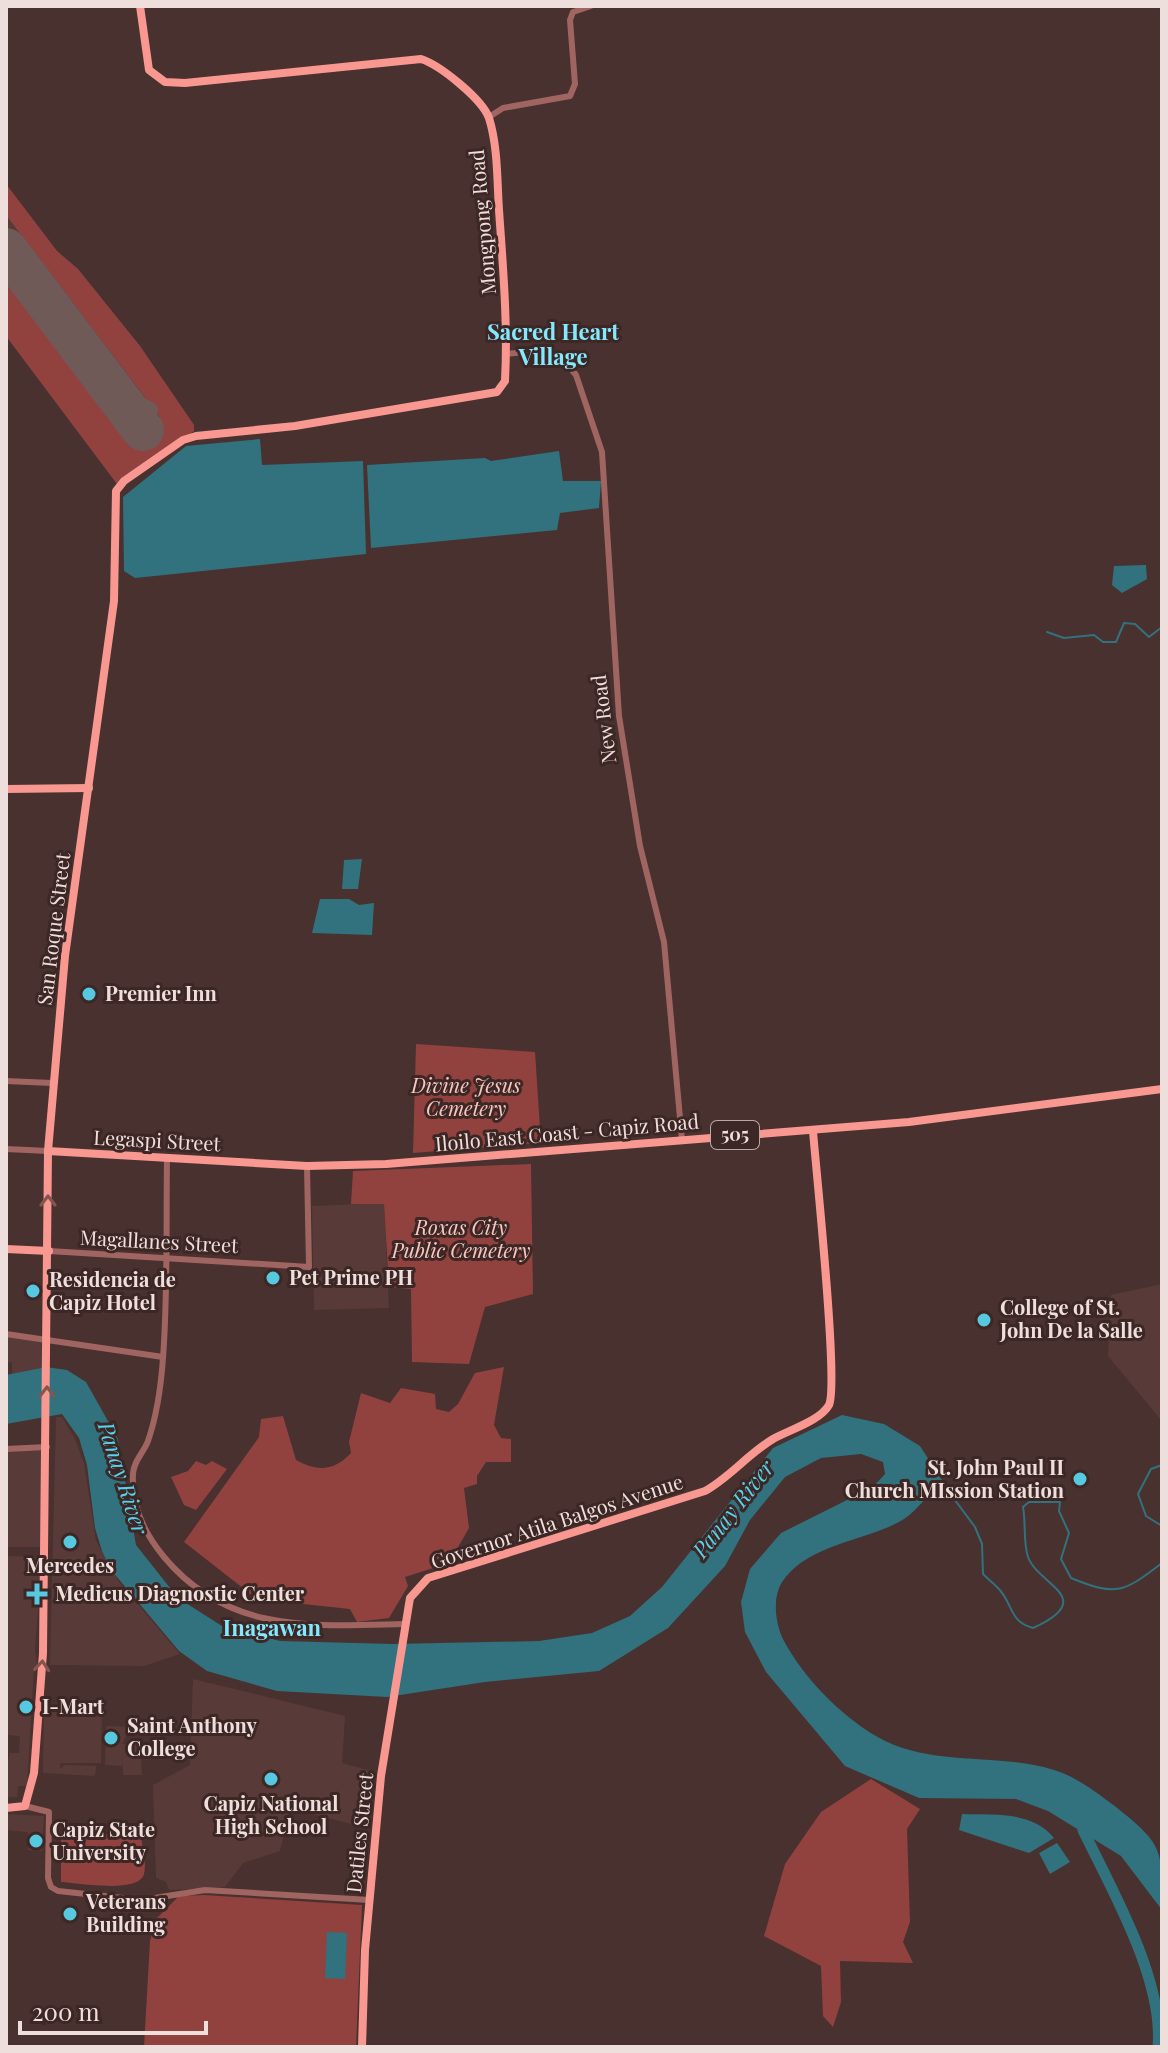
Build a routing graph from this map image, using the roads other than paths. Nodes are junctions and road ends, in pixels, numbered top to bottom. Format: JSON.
{"nodes":[{"id":1,"x":140,"y":6,"type":"edge"},
{"id":2,"x":591,"y":6,"type":"edge"},
{"id":3,"x":489,"y":117,"type":"junction"},
{"id":4,"x":506,"y":354,"type":"junction"},
{"id":5,"x":116,"y":498,"type":"joint"},
{"id":6,"x":89,"y":788,"type":"junction"},
{"id":7,"x":6,"y":789,"type":"edge"},
{"id":8,"x":6,"y":1081,"type":"edge"},
{"id":9,"x":52,"y":1083,"type":"junction"},
{"id":10,"x":1162,"y":1089,"type":"edge"},
{"id":11,"x":813,"y":1131,"type":"junction"},
{"id":12,"x":682,"y":1140,"type":"junction"},
{"id":13,"x":6,"y":1149,"type":"edge"},
{"id":14,"x":48,"y":1151,"type":"junction"},
{"id":15,"x":167,"y":1158,"type":"junction"},
{"id":16,"x":307,"y":1166,"type":"junction"},
{"id":17,"x":6,"y":1249,"type":"edge"},
{"id":18,"x":49,"y":1251,"type":"junction"},
{"id":19,"x":165,"y":1259,"type":"junction"},
{"id":20,"x":6,"y":1334,"type":"edge"},
{"id":21,"x":47,"y":1340,"type":"junction"},
{"id":22,"x":163,"y":1357,"type":"junction"},
{"id":23,"x":47,"y":1447,"type":"junction"},
{"id":24,"x":6,"y":1449,"type":"edge"},
{"id":25,"x":404,"y":1624,"type":"junction"},
{"id":26,"x":27,"y":1803,"type":"junction"},
{"id":27,"x":6,"y":1808,"type":"edge"},
{"id":28,"x":369,"y":1900,"type":"junction"},
{"id":29,"x":362,"y":2047,"type":"edge"}],
"edges":[{"from":1,"to":3,"type":"main road"},
{"from":2,"to":3,"type":"street"},
{"from":3,"to":4,"type":"main road","name":"Mongpong Road"},
{"from":4,"to":5,"type":"main road","name":"Mongpong Road"},
{"from":4,"to":12,"type":"street","name":"New Road"},
{"from":5,"to":6,"type":"main road","name":"San Roque Street"},
{"from":6,"to":7,"type":"main road"},
{"from":6,"to":9,"type":"main road","name":"San Roque Street"},
{"from":8,"to":9,"type":"street"},
{"from":9,"to":14,"type":"main road","name":"San Roque Street"},
{"from":10,"to":11,"type":"main road","name":"Iloilo East Coast - Capiz Road","number":"505"},
{"from":11,"to":12,"type":"main road","name":"Iloilo East Coast - Capiz Road","number":"505"},
{"from":11,"to":25,"type":"main road","name":"Governor Atila Balgos Avenue"},
{"from":12,"to":16,"type":"main road","name":"Iloilo East Coast - Capiz Road","number":"505"},
{"from":13,"to":14,"type":"street","name":"Legaspi Street"},
{"from":14,"to":15,"type":"main road","name":"Legaspi Street","number":"505"},
{"from":18,"to":14,"type":"main road","name":"San Roque Street","one_way":true},
{"from":15,"to":16,"type":"main road","name":"Legaspi Street","number":"505"},
{"from":15,"to":19,"type":"street"},
{"from":16,"to":19,"type":"street","name":"Magallanes Street"},
{"from":17,"to":18,"type":"main road","name":"Magallanes Street"},
{"from":18,"to":19,"type":"street","name":"Magallanes Street"},
{"from":18,"to":21,"type":"main road","name":"San Roque Street"},
{"from":19,"to":22,"type":"street"},
{"from":20,"to":21,"type":"street"},
{"from":21,"to":22,"type":"street"},
{"from":23,"to":21,"type":"main road","name":"San Roque Street","one_way":true},
{"from":22,"to":25,"type":"street"},
{"from":23,"to":24,"type":"street"},
{"from":26,"to":23,"type":"main road","name":"San Roque Street","one_way":true},
{"from":25,"to":28,"type":"main road","name":"Datiles Street"},
{"from":26,"to":27,"type":"main road"},
{"from":26,"to":28,"type":"street"},
{"from":28,"to":29,"type":"main road","name":"Datiles Street"}]}
